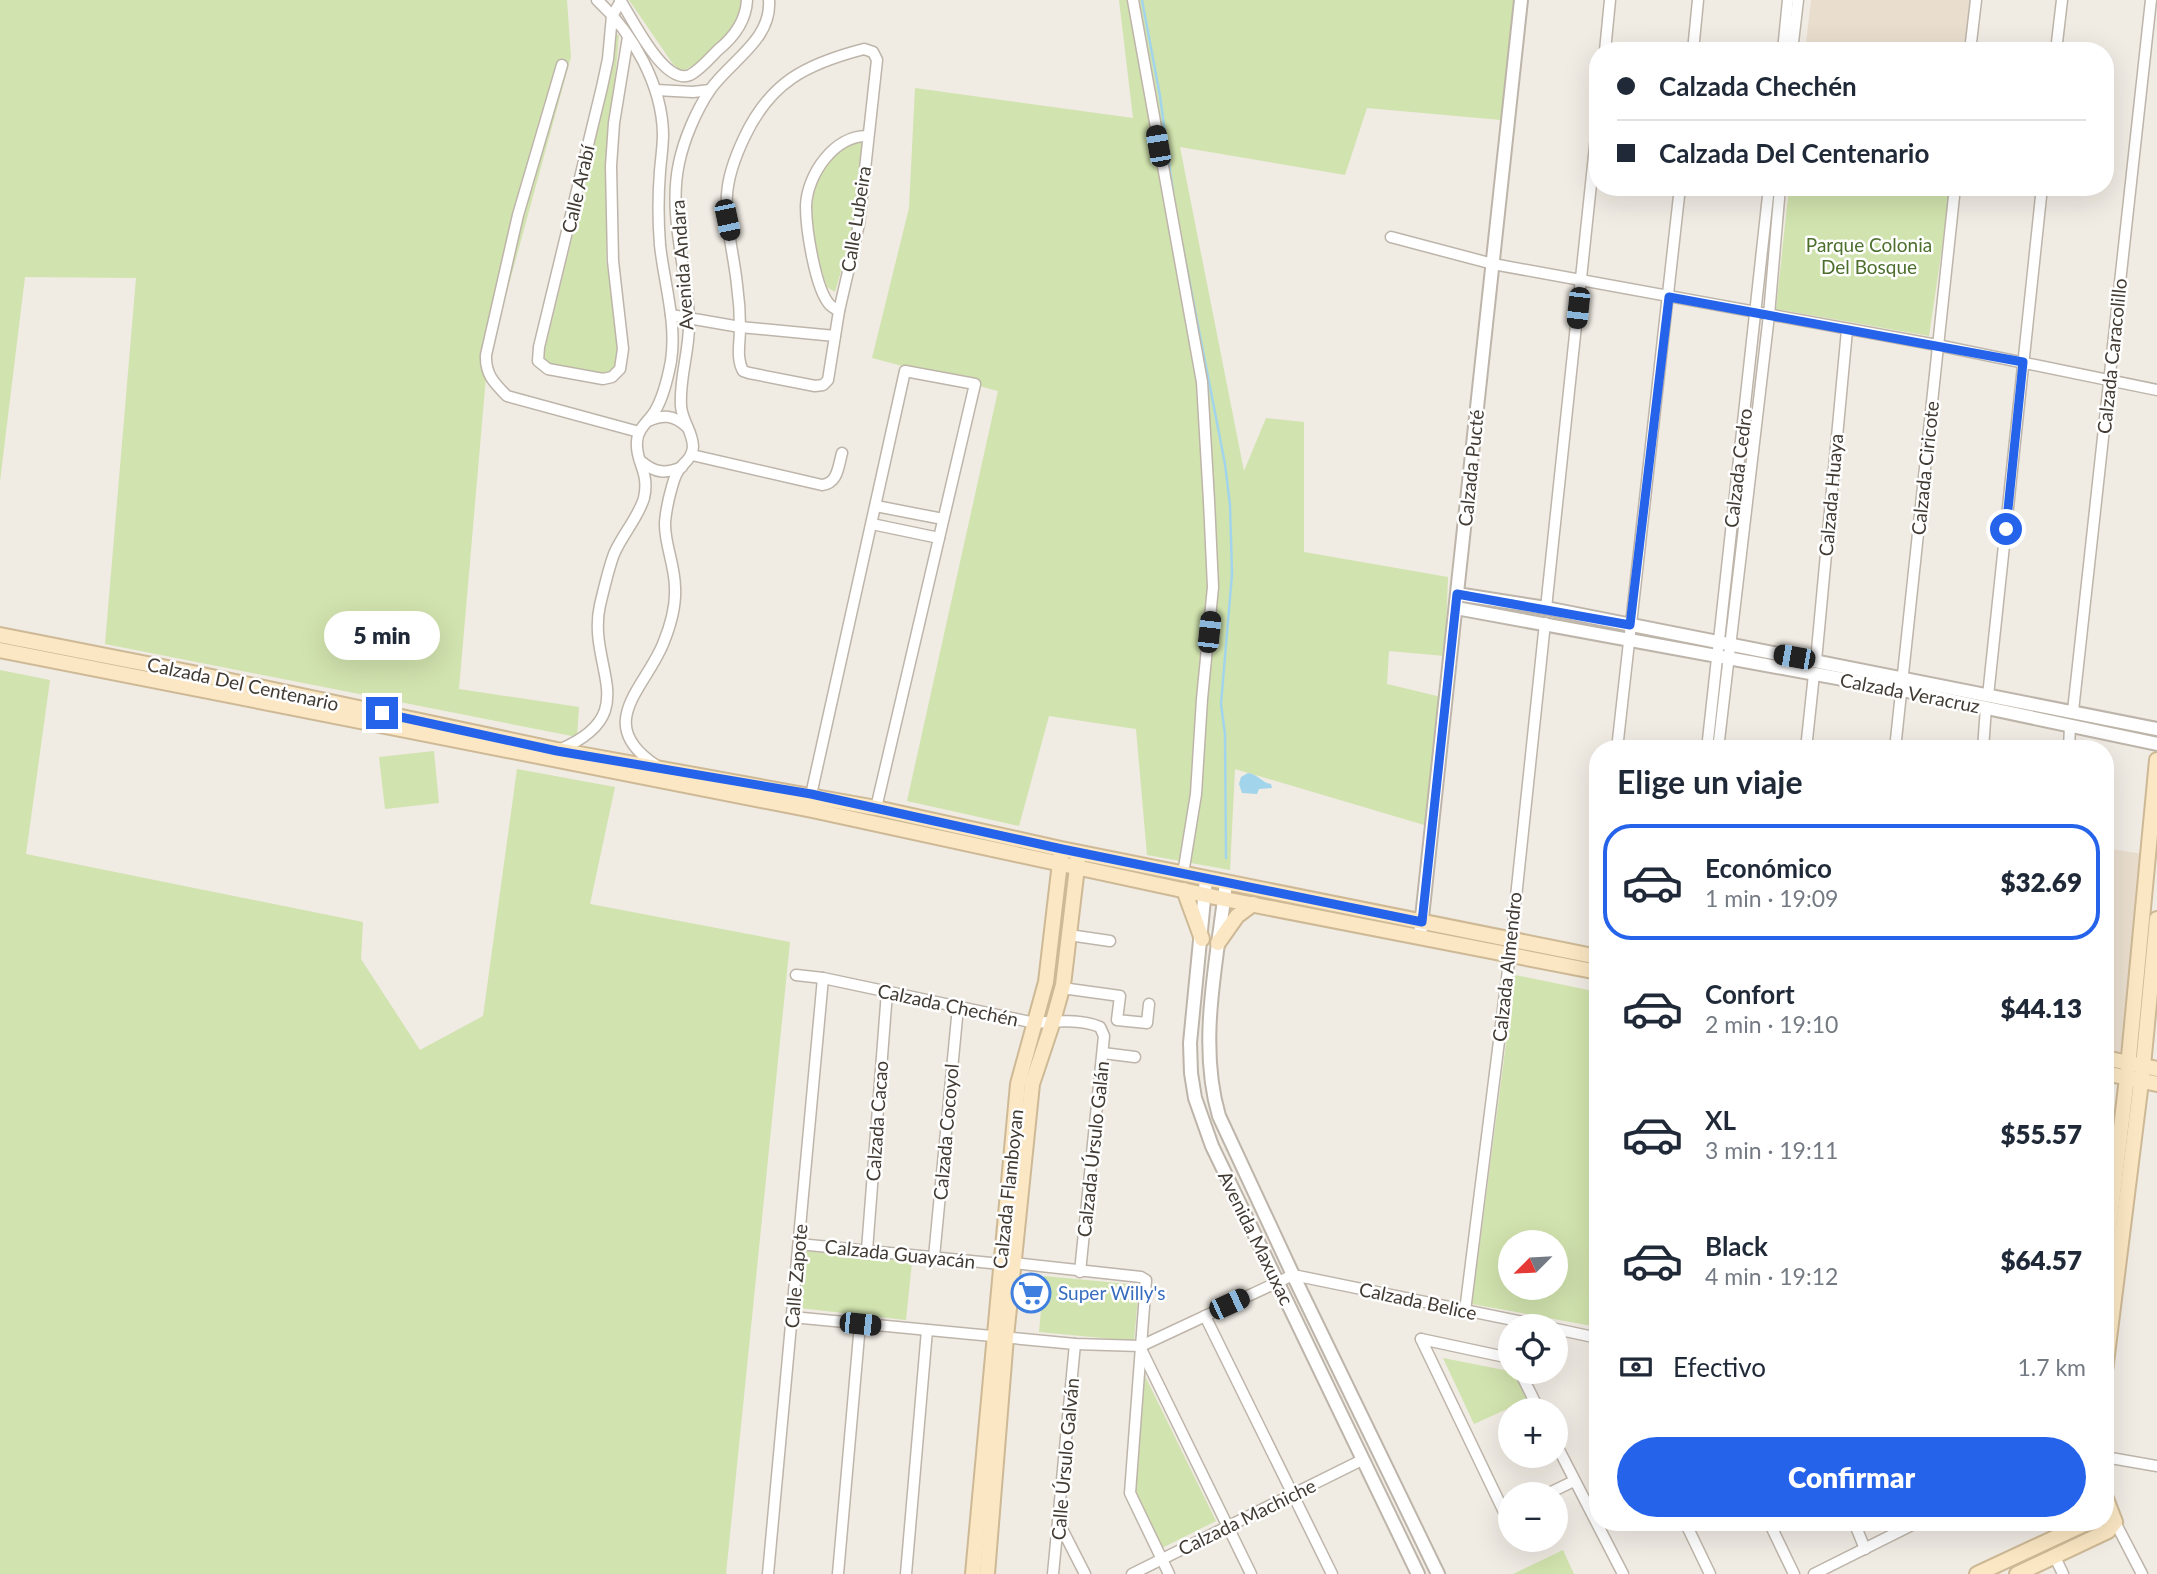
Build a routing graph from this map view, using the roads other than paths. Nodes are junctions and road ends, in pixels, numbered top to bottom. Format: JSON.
{"nodes":[{"id":1,"x":597,"y":0,"type":"edge"},
{"id":2,"x":747,"y":0,"type":"edge"},
{"id":3,"x":769,"y":0,"type":"edge"},
{"id":4,"x":1133,"y":0,"type":"edge"},
{"id":5,"x":1521,"y":0,"type":"edge"},
{"id":6,"x":1610,"y":0,"type":"edge"},
{"id":7,"x":1698,"y":0,"type":"edge"},
{"id":8,"x":1788,"y":0,"type":"edge"},
{"id":9,"x":1798,"y":0,"type":"edge"},
{"id":10,"x":1976,"y":0,"type":"edge"},
{"id":11,"x":2062,"y":0,"type":"edge"},
{"id":12,"x":2151,"y":0,"type":"edge"},
{"id":13,"x":620,"y":1,"type":"edge"},
{"id":14,"x":611,"y":16,"type":"junction"},
{"id":15,"x":628,"y":37,"type":"junction"},
{"id":16,"x":1606,"y":42,"type":"edge"},
{"id":17,"x":1694,"y":42,"type":"edge"},
{"id":18,"x":1784,"y":42,"type":"edge"},
{"id":19,"x":1793,"y":42,"type":"edge"},
{"id":20,"x":1971,"y":42,"type":"edge"},
{"id":21,"x":2057,"y":42,"type":"edge"},
{"id":22,"x":562,"y":65,"type":"dead end"},
{"id":23,"x":656,"y":90,"type":"junction"},
{"id":24,"x":710,"y":90,"type":"junction"},
{"id":25,"x":868,"y":136,"type":"junction"},
{"id":26,"x":1590,"y":196,"type":"edge"},
{"id":27,"x":1679,"y":196,"type":"edge"},
{"id":28,"x":1768,"y":196,"type":"edge"},
{"id":29,"x":1779,"y":196,"type":"edge"},
{"id":30,"x":1954,"y":196,"type":"edge"},
{"id":31,"x":2041,"y":196,"type":"edge"},
{"id":32,"x":1391,"y":237,"type":"dead end"},
{"id":33,"x":1493,"y":264,"type":"junction"},
{"id":34,"x":1581,"y":281,"type":"junction"},
{"id":35,"x":1669,"y":297,"type":"junction"},
{"id":36,"x":839,"y":311,"type":"junction"},
{"id":37,"x":1756,"y":312,"type":"junction"},
{"id":38,"x":1769,"y":315,"type":"junction"},
{"id":39,"x":671,"y":316,"type":"junction"},
{"id":40,"x":689,"y":317,"type":"junction"},
{"id":41,"x":740,"y":327,"type":"junction"},
{"id":42,"x":1847,"y":330,"type":"junction"},
{"id":43,"x":835,"y":336,"type":"junction"},
{"id":44,"x":1937,"y":345,"type":"junction"},
{"id":45,"x":2023,"y":362,"type":"junction"},
{"id":46,"x":2109,"y":380,"type":"junction"},
{"id":47,"x":2157,"y":390,"type":"edge"},
{"id":48,"x":648,"y":421,"type":"junction"},
{"id":49,"x":687,"y":427,"type":"junction"},
{"id":50,"x":639,"y":432,"type":"junction"},
{"id":51,"x":842,"y":453,"type":"dead end"},
{"id":52,"x":692,"y":455,"type":"junction"},
{"id":53,"x":642,"y":461,"type":"junction"},
{"id":54,"x":682,"y":467,"type":"junction"},
{"id":55,"x":876,"y":506,"type":"junction"},
{"id":56,"x":943,"y":519,"type":"junction"},
{"id":57,"x":872,"y":524,"type":"junction"},
{"id":58,"x":939,"y":538,"type":"junction"},
{"id":59,"x":1457,"y":594,"type":"junction"},
{"id":60,"x":1456,"y":608,"type":"junction"},
{"id":61,"x":1546,"y":608,"type":"junction"},
{"id":62,"x":1545,"y":623,"type":"junction"},
{"id":63,"x":1629,"y":632,"type":"junction"},
{"id":64,"x":0,"y":635,"type":"edge"},
{"id":65,"x":0,"y":650,"type":"edge"},
{"id":66,"x":1723,"y":650,"type":"junction"},
{"id":67,"x":1815,"y":668,"type":"junction"},
{"id":68,"x":1903,"y":685,"type":"junction"},
{"id":69,"x":1987,"y":702,"type":"junction"},
{"id":70,"x":2073,"y":711,"type":"junction"},
{"id":71,"x":2070,"y":725,"type":"junction"},
{"id":72,"x":2157,"y":729,"type":"edge"},
{"id":73,"x":1618,"y":740,"type":"edge"},
{"id":74,"x":1708,"y":740,"type":"edge"},
{"id":75,"x":1718,"y":740,"type":"edge"},
{"id":76,"x":1807,"y":740,"type":"edge"},
{"id":77,"x":1896,"y":740,"type":"edge"},
{"id":78,"x":1984,"y":740,"type":"edge"},
{"id":79,"x":2069,"y":740,"type":"edge"},
{"id":80,"x":2157,"y":744,"type":"edge"},
{"id":81,"x":527,"y":750,"type":"junction"},
{"id":82,"x":557,"y":751,"type":"junction"},
{"id":83,"x":2157,"y":760,"type":"edge"},
{"id":84,"x":661,"y":768,"type":"junction"},
{"id":85,"x":811,"y":794,"type":"junction"},
{"id":86,"x":876,"y":808,"type":"junction"},
{"id":87,"x":2153,"y":855,"type":"edge"},
{"id":88,"x":1060,"y":857,"type":"junction"},
{"id":89,"x":1078,"y":860,"type":"junction"},
{"id":90,"x":1183,"y":874,"type":"junction"},
{"id":91,"x":1206,"y":878,"type":"junction"},
{"id":92,"x":1226,"y":883,"type":"junction"},
{"id":93,"x":1184,"y":890,"type":"junction"},
{"id":94,"x":1205,"y":895,"type":"junction"},
{"id":95,"x":1224,"y":899,"type":"junction"},
{"id":96,"x":1253,"y":904,"type":"junction"},
{"id":97,"x":2157,"y":919,"type":"edge"},
{"id":98,"x":1421,"y":929,"type":"junction"},
{"id":99,"x":1069,"y":935,"type":"junction"},
{"id":100,"x":1202,"y":939,"type":"junction"},
{"id":101,"x":1110,"y":941,"type":"dead end"},
{"id":102,"x":1218,"y":943,"type":"junction"},
{"id":103,"x":1510,"y":947,"type":"junction"},
{"id":104,"x":1589,"y":955,"type":"edge"},
{"id":105,"x":1589,"y":969,"type":"edge"},
{"id":106,"x":796,"y":975,"type":"dead end"},
{"id":107,"x":823,"y":978,"type":"junction"},
{"id":108,"x":1062,"y":988,"type":"junction"},
{"id":109,"x":887,"y":992,"type":"junction"},
{"id":110,"x":1149,"y":1004,"type":"dead end"},
{"id":111,"x":958,"y":1007,"type":"junction"},
{"id":112,"x":1193,"y":1012,"type":"junction"},
{"id":113,"x":1212,"y":1014,"type":"junction"},
{"id":114,"x":1054,"y":1021,"type":"junction"},
{"id":115,"x":1035,"y":1023,"type":"junction"},
{"id":116,"x":1100,"y":1027,"type":"joint"},
{"id":117,"x":1102,"y":1053,"type":"junction"},
{"id":118,"x":1135,"y":1057,"type":"dead end"},
{"id":119,"x":2114,"y":1061,"type":"edge"},
{"id":120,"x":2139,"y":1071,"type":"edge"},
{"id":121,"x":2114,"y":1072,"type":"edge"},
{"id":122,"x":2157,"y":1084,"type":"edge"},
{"id":123,"x":2114,"y":1211,"type":"edge"},
{"id":124,"x":799,"y":1244,"type":"junction"},
{"id":125,"x":867,"y":1250,"type":"junction"},
{"id":126,"x":934,"y":1257,"type":"junction"},
{"id":127,"x":1007,"y":1264,"type":"junction"},
{"id":128,"x":1080,"y":1272,"type":"junction"},
{"id":129,"x":1293,"y":1275,"type":"junction"},
{"id":130,"x":1277,"y":1282,"type":"junction"},
{"id":131,"x":2114,"y":1292,"type":"edge"},
{"id":132,"x":1465,"y":1311,"type":"junction"},
{"id":133,"x":1205,"y":1316,"type":"junction"},
{"id":134,"x":792,"y":1317,"type":"junction"},
{"id":135,"x":1498,"y":1317,"type":"edge"},
{"id":136,"x":860,"y":1324,"type":"junction"},
{"id":137,"x":927,"y":1330,"type":"junction"},
{"id":138,"x":1568,"y":1332,"type":"edge"},
{"id":139,"x":1000,"y":1336,"type":"junction"},
{"id":140,"x":1589,"y":1336,"type":"edge"},
{"id":141,"x":1076,"y":1344,"type":"junction"},
{"id":142,"x":1141,"y":1348,"type":"junction"},
{"id":143,"x":1498,"y":1355,"type":"edge"},
{"id":144,"x":2114,"y":1459,"type":"edge"},
{"id":145,"x":1363,"y":1460,"type":"junction"},
{"id":146,"x":2157,"y":1466,"type":"edge"},
{"id":147,"x":1568,"y":1468,"type":"edge"},
{"id":148,"x":1574,"y":1481,"type":"junction"},
{"id":149,"x":1568,"y":1484,"type":"edge"},
{"id":150,"x":1294,"y":1494,"type":"junction"},
{"id":151,"x":1498,"y":1499,"type":"edge"},
{"id":152,"x":1589,"y":1509,"type":"edge"},
{"id":153,"x":1059,"y":1522,"type":"junction"},
{"id":154,"x":2114,"y":1526,"type":"edge"},
{"id":155,"x":1228,"y":1527,"type":"junction"},
{"id":156,"x":1600,"y":1531,"type":"edge"},
{"id":157,"x":1689,"y":1531,"type":"edge"},
{"id":158,"x":1773,"y":1531,"type":"edge"},
{"id":159,"x":1858,"y":1531,"type":"edge"},
{"id":160,"x":1900,"y":1531,"type":"edge"},
{"id":161,"x":2070,"y":1531,"type":"edge"},
{"id":162,"x":2108,"y":1531,"type":"edge"},
{"id":163,"x":1865,"y":1549,"type":"junction"},
{"id":164,"x":2055,"y":1557,"type":"junction"},
{"id":165,"x":1162,"y":1559,"type":"junction"},
{"id":166,"x":768,"y":1574,"type":"edge"},
{"id":167,"x":838,"y":1574,"type":"edge"},
{"id":168,"x":905,"y":1574,"type":"edge"},
{"id":169,"x":973,"y":1574,"type":"edge"},
{"id":170,"x":986,"y":1574,"type":"edge"},
{"id":171,"x":1053,"y":1574,"type":"edge"},
{"id":172,"x":1085,"y":1574,"type":"edge"},
{"id":173,"x":1132,"y":1574,"type":"edge"},
{"id":174,"x":1169,"y":1574,"type":"edge"},
{"id":175,"x":1251,"y":1574,"type":"edge"},
{"id":176,"x":1332,"y":1574,"type":"edge"},
{"id":177,"x":1418,"y":1574,"type":"edge"},
{"id":178,"x":1438,"y":1574,"type":"edge"},
{"id":179,"x":1623,"y":1574,"type":"edge"},
{"id":180,"x":1710,"y":1574,"type":"edge"},
{"id":181,"x":1794,"y":1574,"type":"edge"},
{"id":182,"x":1814,"y":1574,"type":"edge"},
{"id":183,"x":1979,"y":1574,"type":"edge"},
{"id":184,"x":2017,"y":1574,"type":"edge"},
{"id":185,"x":2063,"y":1574,"type":"edge"},
{"id":186,"x":2142,"y":1574,"type":"edge"}],
"edges":[{"from":1,"to":14,"type":"street","name":"Avenida Andara"},
{"from":2,"to":13,"type":"street"},
{"from":3,"to":24,"type":"street","name":"Avenida Andara"},
{"from":4,"to":90,"type":"street"},
{"from":5,"to":33,"type":"street","name":"Calzada Pucté"},
{"from":6,"to":16,"type":"street"},
{"from":7,"to":17,"type":"street"},
{"from":8,"to":18,"type":"street"},
{"from":9,"to":19,"type":"street"},
{"from":10,"to":20,"type":"street"},
{"from":11,"to":21,"type":"street"},
{"from":12,"to":46,"type":"street","name":"Calzada Caracolillo"},
{"from":13,"to":14,"type":"street"},
{"from":14,"to":15,"type":"street","name":"Avenida Andara"},
{"from":14,"to":15,"type":"street","name":"Calle Arabí"},
{"from":15,"to":23,"type":"street","name":"Avenida Andara"},
{"from":22,"to":50,"type":"street"},
{"from":23,"to":24,"type":"street"},
{"from":23,"to":39,"type":"street","name":"Avenida Andara"},
{"from":24,"to":40,"type":"street","name":"Avenida Andara"},
{"from":25,"to":36,"type":"street","name":"Calle Lubeira"},
{"from":25,"to":36,"type":"street"},
{"from":25,"to":41,"type":"street","name":"Calle Lubeira"},
{"from":26,"to":34,"type":"street"},
{"from":27,"to":35,"type":"street"},
{"from":28,"to":37,"type":"street","name":"Calzada Cedro"},
{"from":29,"to":38,"type":"street","name":"Calzada Cedro"},
{"from":30,"to":44,"type":"street","name":"Calzada Ciricote"},
{"from":31,"to":45,"type":"street"},
{"from":32,"to":33,"type":"street"},
{"from":33,"to":34,"type":"street"},
{"from":33,"to":59,"type":"street","name":"Calzada Pucté"},
{"from":34,"to":35,"type":"street"},
{"from":34,"to":61,"type":"street"},
{"from":35,"to":37,"type":"street"},
{"from":35,"to":63,"type":"street"},
{"from":36,"to":43,"type":"street","name":"Calle Lubeira"},
{"from":37,"to":38,"type":"street"},
{"from":37,"to":66,"type":"street","name":"Calzada Cedro"},
{"from":38,"to":42,"type":"street"},
{"from":38,"to":66,"type":"street","name":"Calzada Cedro"},
{"from":39,"to":40,"type":"street"},
{"from":39,"to":48,"type":"street","name":"Avenida Andara"},
{"from":40,"to":41,"type":"street"},
{"from":40,"to":49,"type":"street","name":"Avenida Andara"},
{"from":41,"to":43,"type":"street"},
{"from":41,"to":43,"type":"street","name":"Calle Lubeira"},
{"from":42,"to":44,"type":"street"},
{"from":42,"to":67,"type":"street","name":"Calzada Huaya"},
{"from":44,"to":45,"type":"street"},
{"from":44,"to":68,"type":"street","name":"Calzada Ciricote"},
{"from":45,"to":46,"type":"street"},
{"from":45,"to":69,"type":"street"},
{"from":46,"to":47,"type":"street"},
{"from":46,"to":70,"type":"street","name":"Calzada Caracolillo"},
{"from":48,"to":49,"type":"street"},
{"from":48,"to":50,"type":"street","name":"Avenida Andara"},
{"from":49,"to":52,"type":"street","name":"Avenida Andara"},
{"from":50,"to":53,"type":"street"},
{"from":51,"to":52,"type":"street"},
{"from":52,"to":54,"type":"street"},
{"from":53,"to":54,"type":"street"},
{"from":53,"to":82,"type":"street"},
{"from":54,"to":84,"type":"street"},
{"from":55,"to":56,"type":"street"},
{"from":55,"to":56,"type":"street"},
{"from":55,"to":57,"type":"street"},
{"from":56,"to":58,"type":"street"},
{"from":57,"to":58,"type":"street"},
{"from":57,"to":85,"type":"street"},
{"from":58,"to":86,"type":"street"},
{"from":59,"to":60,"type":"street","name":"Calzada Pucté"},
{"from":59,"to":61,"type":"street","name":"Calzada Veracruz"},
{"from":60,"to":62,"type":"street","name":"Calzada Veracruz"},
{"from":60,"to":98,"type":"street","name":"Calzada Pucté"},
{"from":61,"to":63,"type":"street","name":"Calzada Veracruz"},
{"from":62,"to":63,"type":"street","name":"Calzada Veracruz"},
{"from":62,"to":103,"type":"street","name":"Calzada Almendro"},
{"from":63,"to":66,"type":"street","name":"Calzada Veracruz"},
{"from":63,"to":73,"type":"street"},
{"from":64,"to":81,"type":"main road","name":"Calzada Del Centenario"},
{"from":65,"to":81,"type":"main road","name":"Calzada Del Centenario"},
{"from":66,"to":67,"type":"street","name":"Calzada Veracruz"},
{"from":66,"to":74,"type":"street","name":"Calzada Cedro"},
{"from":66,"to":75,"type":"street","name":"Calzada Cedro"},
{"from":67,"to":68,"type":"street","name":"Calzada Veracruz"},
{"from":67,"to":76,"type":"street","name":"Calzada Huaya"},
{"from":68,"to":69,"type":"street","name":"Calzada Veracruz"},
{"from":68,"to":77,"type":"street","name":"Calzada Ciricote"},
{"from":69,"to":70,"type":"street","name":"Calzada Veracruz"},
{"from":69,"to":71,"type":"street","name":"Calzada Veracruz"},
{"from":69,"to":78,"type":"street"},
{"from":70,"to":72,"type":"street","name":"Calzada Veracruz"},
{"from":71,"to":79,"type":"street"},
{"from":71,"to":80,"type":"street","name":"Calzada Veracruz"},
{"from":81,"to":82,"type":"main road","name":"Calzada Del Centenario"},
{"from":81,"to":88,"type":"main road","name":"Calzada Del Centenario"},
{"from":82,"to":84,"type":"main road","name":"Calzada Del Centenario"},
{"from":83,"to":87,"type":"main road"},
{"from":84,"to":85,"type":"main road","name":"Calzada Del Centenario"},
{"from":85,"to":86,"type":"main road","name":"Calzada Del Centenario"},
{"from":86,"to":88,"type":"main road","name":"Calzada Del Centenario"},
{"from":87,"to":120,"type":"main road"},
{"from":88,"to":89,"type":"main road","name":"Calzada Del Centenario"},
{"from":88,"to":115,"type":"main road","name":"Calzada Flamboyan"},
{"from":89,"to":90,"type":"main road","name":"Calzada Del Centenario"},
{"from":89,"to":93,"type":"main road","name":"Calzada Del Centenario"},
{"from":89,"to":99,"type":"main road","name":"Calzada Flamboyan"},
{"from":90,"to":91,"type":"main road","name":"Calzada Del Centenario"},
{"from":91,"to":92,"type":"main road","name":"Calzada Del Centenario"},
{"from":91,"to":94,"type":"street","name":"Avenida Maxuxac"},
{"from":92,"to":95,"type":"street","name":"Avenida Maxuxac"},
{"from":92,"to":98,"type":"main road","name":"Calzada Del Centenario"},
{"from":93,"to":94,"type":"main road","name":"Calzada Del Centenario"},
{"from":93,"to":100,"type":"main road"},
{"from":94,"to":95,"type":"main road","name":"Calzada Del Centenario"},
{"from":94,"to":100,"type":"street","name":"Avenida Maxuxac"},
{"from":95,"to":96,"type":"main road","name":"Calzada Del Centenario"},
{"from":95,"to":102,"type":"street","name":"Avenida Maxuxac"},
{"from":96,"to":98,"type":"main road","name":"Calzada Del Centenario"},
{"from":96,"to":102,"type":"main road"},
{"from":97,"to":120,"type":"main road"},
{"from":98,"to":103,"type":"main road","name":"Calzada Del Centenario"},
{"from":99,"to":101,"type":"street"},
{"from":99,"to":108,"type":"main road","name":"Calzada Flamboyan"},
{"from":100,"to":112,"type":"street","name":"Avenida Maxuxac"},
{"from":102,"to":113,"type":"street","name":"Avenida Maxuxac"},
{"from":103,"to":104,"type":"main road","name":"Calzada Del Centenario"},
{"from":103,"to":105,"type":"main road","name":"Calzada Del Centenario"},
{"from":103,"to":132,"type":"street","name":"Calzada Almendro"},
{"from":106,"to":107,"type":"street","name":"Calzada Chechén"},
{"from":107,"to":109,"type":"street","name":"Calzada Chechén"},
{"from":107,"to":124,"type":"street","name":"Calle Zapote"},
{"from":108,"to":110,"type":"street"},
{"from":108,"to":114,"type":"main road","name":"Calzada Flamboyan"},
{"from":109,"to":111,"type":"street","name":"Calzada Chechén"},
{"from":109,"to":125,"type":"street","name":"Calzada Cacao"},
{"from":111,"to":115,"type":"street","name":"Calzada Chechén"},
{"from":111,"to":126,"type":"street","name":"Calzada Cocoyol"},
{"from":112,"to":113,"type":"street"},
{"from":112,"to":130,"type":"street","name":"Avenida Maxuxac"},
{"from":113,"to":129,"type":"street","name":"Avenida Maxuxac"},
{"from":114,"to":115,"type":"street","name":"Calzada Chechén"},
{"from":114,"to":116,"type":"street","name":"Calzada Chechén"},
{"from":114,"to":127,"type":"main road","name":"Calzada Flamboyan"},
{"from":115,"to":127,"type":"main road","name":"Calzada Flamboyan"},
{"from":116,"to":117,"type":"street","name":"Calzada Úrsulo Galán"},
{"from":117,"to":118,"type":"street"},
{"from":117,"to":128,"type":"street","name":"Calzada Úrsulo Galán"},
{"from":119,"to":120,"type":"main road"},
{"from":120,"to":121,"type":"main road"},
{"from":120,"to":122,"type":"main road"},
{"from":120,"to":123,"type":"main road"},
{"from":120,"to":131,"type":"main road"},
{"from":124,"to":125,"type":"street","name":"Calzada Guayacán"},
{"from":124,"to":134,"type":"street","name":"Calle Zapote"},
{"from":125,"to":126,"type":"street","name":"Calzada Guayacán"},
{"from":126,"to":127,"type":"street","name":"Calzada Guayacán"},
{"from":127,"to":128,"type":"street","name":"Calzada Guayacán"},
{"from":127,"to":139,"type":"main road","name":"Calzada Flamboyan"},
{"from":128,"to":142,"type":"street","name":"Calzada Guayacán"},
{"from":129,"to":130,"type":"street"},
{"from":129,"to":132,"type":"street","name":"Calzada Belice"},
{"from":129,"to":178,"type":"street","name":"Avenida Maxuxac"},
{"from":130,"to":133,"type":"street"},
{"from":130,"to":145,"type":"street","name":"Avenida Maxuxac"},
{"from":132,"to":135,"type":"street","name":"Calzada Belice"},
{"from":133,"to":142,"type":"street"},
{"from":133,"to":150,"type":"street"},
{"from":134,"to":136,"type":"street"},
{"from":134,"to":166,"type":"street","name":"Calle Zapote"},
{"from":136,"to":137,"type":"street"},
{"from":136,"to":167,"type":"street"},
{"from":137,"to":139,"type":"street"},
{"from":137,"to":168,"type":"street"},
{"from":138,"to":140,"type":"street"},
{"from":139,"to":141,"type":"street"},
{"from":139,"to":169,"type":"main road","name":"Calzada Flamboyan"},
{"from":139,"to":170,"type":"main road","name":"Calzada Flamboyan"},
{"from":141,"to":142,"type":"street"},
{"from":141,"to":153,"type":"street","name":"Calle Úrsulo Galván"},
{"from":142,"to":155,"type":"street"},
{"from":142,"to":165,"type":"street"},
{"from":143,"to":151,"type":"street"},
{"from":144,"to":146,"type":"street"},
{"from":145,"to":150,"type":"street","name":"Calzada Machiche"},
{"from":145,"to":177,"type":"street","name":"Avenida Maxuxac"},
{"from":147,"to":148,"type":"street"},
{"from":148,"to":149,"type":"street"},
{"from":148,"to":152,"type":"street"},
{"from":150,"to":155,"type":"street","name":"Calzada Machiche"},
{"from":150,"to":176,"type":"street"},
{"from":153,"to":171,"type":"street","name":"Calle Úrsulo Galván"},
{"from":153,"to":172,"type":"street"},
{"from":154,"to":186,"type":"street"},
{"from":155,"to":165,"type":"street","name":"Calzada Machiche"},
{"from":155,"to":175,"type":"street"},
{"from":156,"to":179,"type":"street"},
{"from":157,"to":180,"type":"street"},
{"from":158,"to":181,"type":"street"},
{"from":159,"to":163,"type":"street"},
{"from":160,"to":163,"type":"street"},
{"from":161,"to":183,"type":"main road"},
{"from":162,"to":164,"type":"main road"},
{"from":163,"to":182,"type":"street"},
{"from":164,"to":184,"type":"main road"},
{"from":164,"to":185,"type":"street"},
{"from":165,"to":173,"type":"street","name":"Calzada Machiche"},
{"from":165,"to":174,"type":"street"}]}
